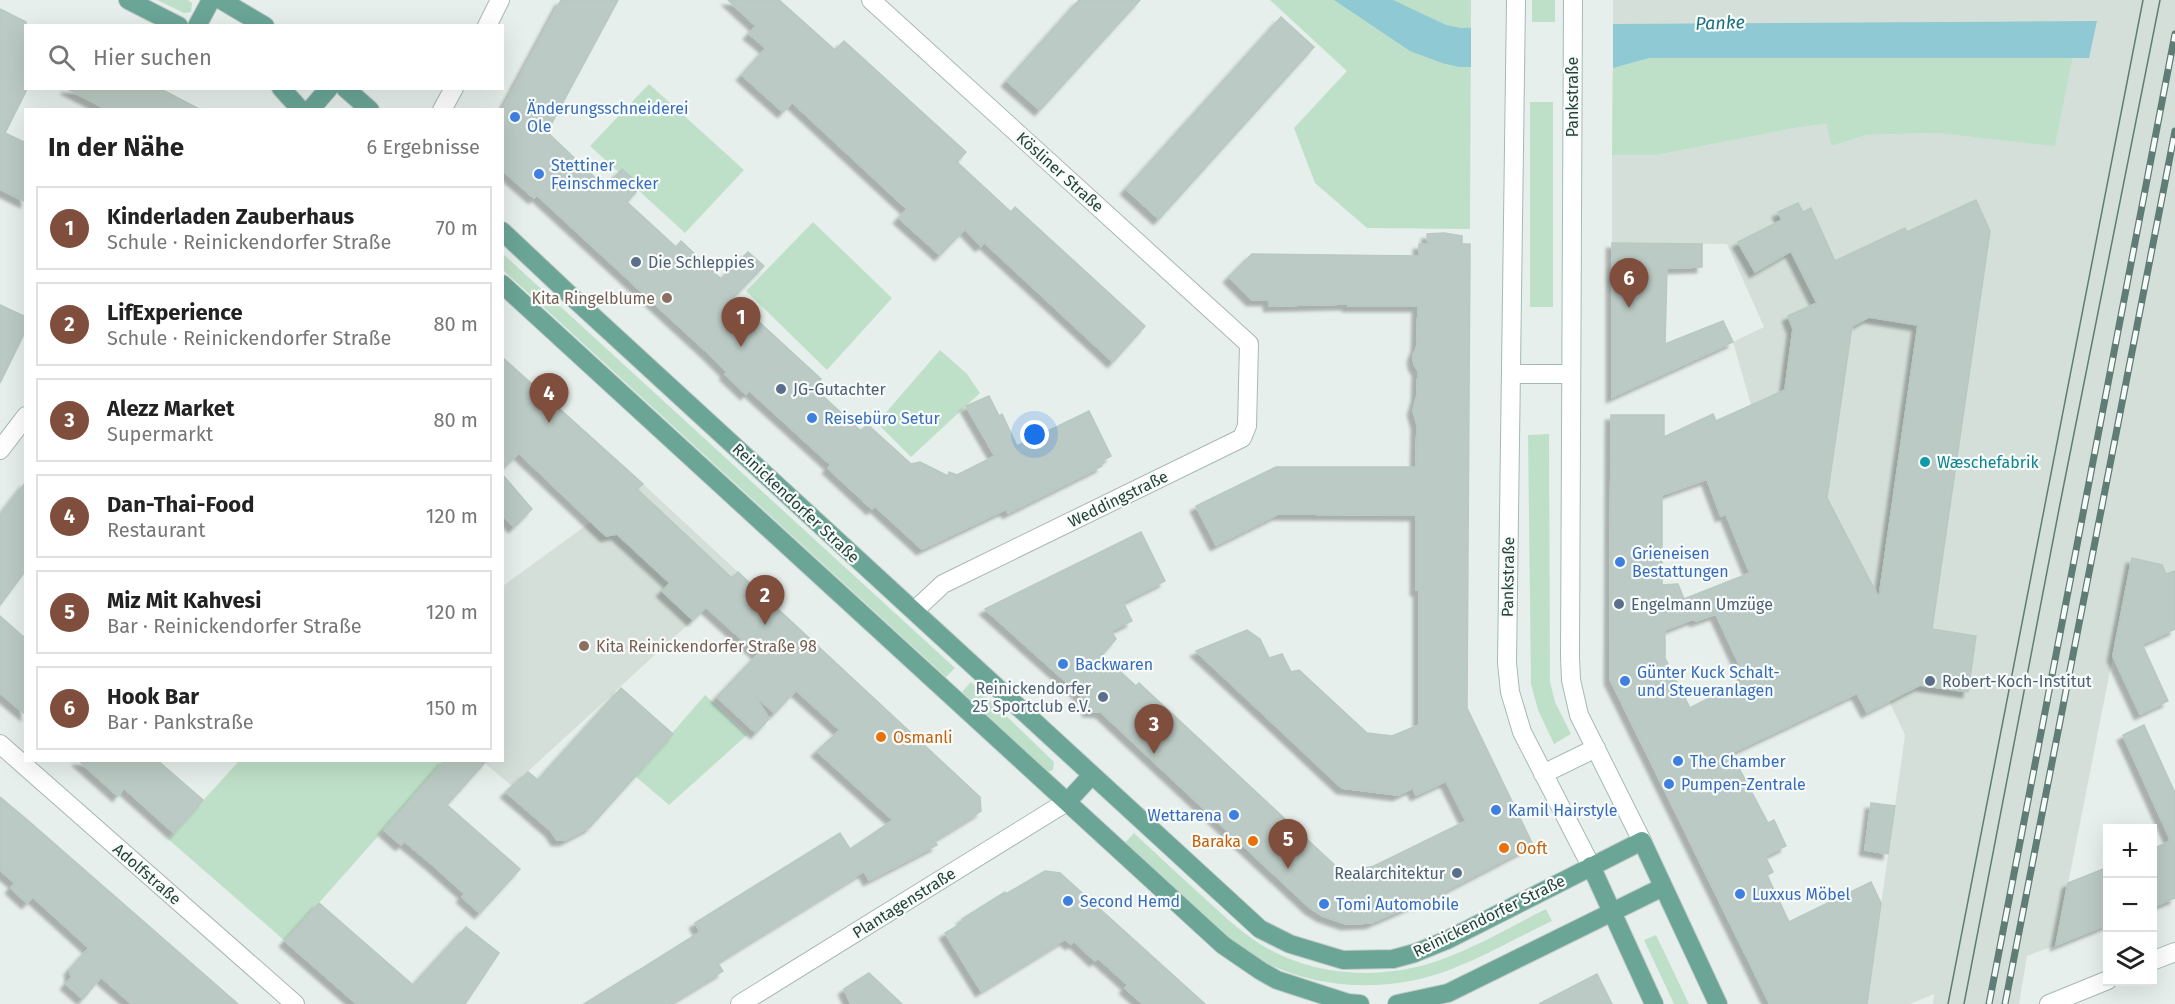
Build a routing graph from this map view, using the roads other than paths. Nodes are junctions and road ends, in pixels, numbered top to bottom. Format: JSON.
{"nodes":[{"id":1,"x":128,"y":0,"type":"edge"},
{"id":2,"x":211,"y":0,"type":"edge"},
{"id":3,"x":221,"y":0,"type":"edge"},
{"id":4,"x":500,"y":0,"type":"edge"},
{"id":5,"x":871,"y":0,"type":"edge"},
{"id":6,"x":1516,"y":7,"type":"edge"},
{"id":7,"x":1573,"y":7,"type":"edge"},
{"id":8,"x":175,"y":24,"type":"edge"},
{"id":9,"x":198,"y":24,"type":"edge"},
{"id":10,"x":262,"y":24,"type":"edge"},
{"id":11,"x":488,"y":24,"type":"edge"},
{"id":12,"x":283,"y":90,"type":"edge"},
{"id":13,"x":327,"y":90,"type":"edge"},
{"id":14,"x":347,"y":90,"type":"edge"},
{"id":15,"x":453,"y":90,"type":"edge"},
{"id":16,"x":299,"y":108,"type":"edge"},
{"id":17,"x":312,"y":108,"type":"edge"},
{"id":18,"x":368,"y":108,"type":"edge"},
{"id":19,"x":443,"y":108,"type":"edge"},
{"id":20,"x":504,"y":233,"type":"edge"},
{"id":21,"x":504,"y":286,"type":"edge"},
{"id":22,"x":1249,"y":344,"type":"joint"},
{"id":23,"x":1512,"y":374,"type":"junction"},
{"id":24,"x":1571,"y":374,"type":"junction"},
{"id":25,"x":24,"y":419,"type":"edge"},
{"id":26,"x":0,"y":450,"type":"edge"},
{"id":27,"x":914,"y":611,"type":"junction"},
{"id":28,"x":0,"y":744,"type":"edge"},
{"id":29,"x":1596,"y":748,"type":"junction"},
{"id":30,"x":1543,"y":774,"type":"junction"},
{"id":31,"x":1092,"y":775,"type":"junction"},
{"id":32,"x":1068,"y":801,"type":"junction"},
{"id":33,"x":1642,"y":842,"type":"junction"},
{"id":34,"x":1591,"y":866,"type":"junction"},
{"id":35,"x":1663,"y":887,"type":"junction"},
{"id":36,"x":1614,"y":912,"type":"junction"},
{"id":37,"x":2175,"y":952,"type":"edge"},
{"id":38,"x":2157,"y":959,"type":"edge"},
{"id":39,"x":2103,"y":982,"type":"edge"},
{"id":40,"x":745,"y":1003,"type":"edge"},
{"id":41,"x":295,"y":1004,"type":"edge"},
{"id":42,"x":1360,"y":1004,"type":"edge"},
{"id":43,"x":1397,"y":1004,"type":"edge"},
{"id":44,"x":1654,"y":1004,"type":"edge"},
{"id":45,"x":1718,"y":1004,"type":"edge"},
{"id":46,"x":2049,"y":1004,"type":"edge"}],
"edges":[{"from":1,"to":8,"type":"main road"},
{"from":2,"to":9,"type":"main road"},
{"from":3,"to":10,"type":"main road"},
{"from":4,"to":11,"type":"street"},
{"from":5,"to":22,"type":"street","name":"Kösliner Straße"},
{"from":6,"to":23,"type":"street","name":"Pankstraße"},
{"from":7,"to":24,"type":"street","name":"Pankstraße"},
{"from":12,"to":16,"type":"main road"},
{"from":13,"to":17,"type":"main road"},
{"from":14,"to":18,"type":"main road"},
{"from":15,"to":19,"type":"street"},
{"from":20,"to":27,"type":"main road","name":"Reinickendorfer Straße"},
{"from":21,"to":32,"type":"main road"},
{"from":22,"to":27,"type":"street","name":"Weddingstraße"},
{"from":23,"to":24,"type":"street"},
{"from":23,"to":30,"type":"street","name":"Pankstraße"},
{"from":24,"to":29,"type":"street","name":"Pankstraße"},
{"from":25,"to":26,"type":"street"},
{"from":27,"to":31,"type":"main road","name":"Reinickendorfer Straße"},
{"from":28,"to":41,"type":"street","name":"Adolfstraße"},
{"from":29,"to":30,"type":"street"},
{"from":29,"to":33,"type":"street","name":"Pankstraße"},
{"from":30,"to":34,"type":"street","name":"Pankstraße"},
{"from":31,"to":32,"type":"main road"},
{"from":31,"to":34,"type":"main road","name":"Reinickendorfer Straße"},
{"from":32,"to":40,"type":"street","name":"Plantagenstraße"},
{"from":32,"to":42,"type":"main road"},
{"from":33,"to":34,"type":"main road","name":"Reinickendorfer Straße"},
{"from":33,"to":35,"type":"main road"},
{"from":34,"to":36,"type":"main road"},
{"from":35,"to":36,"type":"main road"},
{"from":35,"to":45,"type":"main road"},
{"from":36,"to":43,"type":"main road"},
{"from":36,"to":44,"type":"main road"},
{"from":37,"to":38,"type":"street"},
{"from":39,"to":46,"type":"street"}]}
